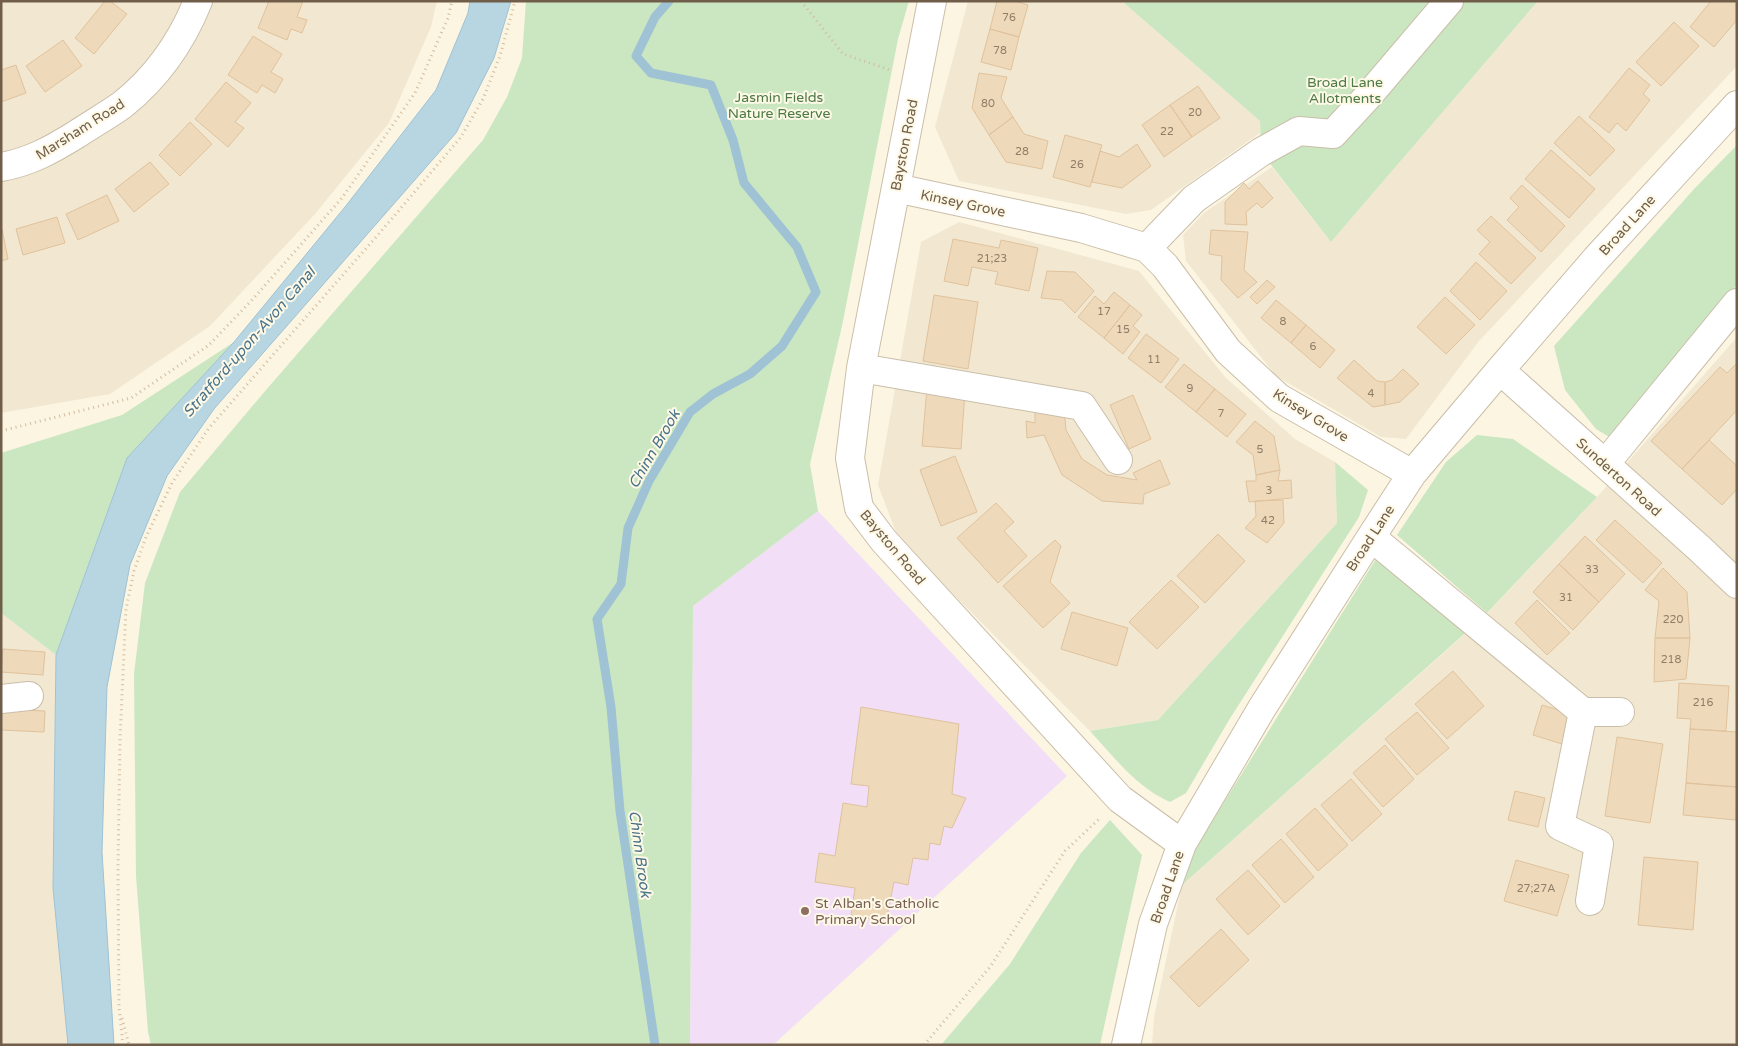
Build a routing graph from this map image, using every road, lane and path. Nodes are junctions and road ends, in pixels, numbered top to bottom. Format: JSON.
{"nodes":[{"id":1,"x":198,"y":1,"type":"edge"},
{"id":2,"x":452,"y":1,"type":"edge"},
{"id":3,"x":515,"y":1,"type":"edge"},
{"id":4,"x":801,"y":1,"type":"edge"},
{"id":5,"x":932,"y":1,"type":"edge"},
{"id":6,"x":1449,"y":1,"type":"edge"},
{"id":7,"x":917,"y":79,"type":"junction"},
{"id":8,"x":1737,"y":105,"type":"edge"},
{"id":9,"x":1,"y":167,"type":"edge"},
{"id":10,"x":896,"y":188,"type":"junction"},
{"id":11,"x":1147,"y":248,"type":"junction"},
{"id":12,"x":1737,"y":303,"type":"edge"},
{"id":13,"x":861,"y":368,"type":"junction"},
{"id":14,"x":1500,"y":370,"type":"junction"},
{"id":15,"x":1,"y":431,"type":"edge"},
{"id":16,"x":1118,"y":460,"type":"dead end"},
{"id":17,"x":1605,"y":464,"type":"junction"},
{"id":18,"x":1412,"y":474,"type":"junction"},
{"id":19,"x":1371,"y":537,"type":"junction"},
{"id":20,"x":1737,"y":584,"type":"edge"},
{"id":21,"x":28,"y":696,"type":"dead end"},
{"id":22,"x":1,"y":699,"type":"edge"},
{"id":23,"x":1583,"y":712,"type":"junction"},
{"id":24,"x":1620,"y":712,"type":"dead end"},
{"id":25,"x":1120,"y":800,"type":"junction"},
{"id":26,"x":1182,"y":844,"type":"junction"},
{"id":27,"x":1590,"y":901,"type":"dead end"},
{"id":28,"x":120,"y":1008,"type":"junction"},
{"id":29,"x":123,"y":1045,"type":"edge"},
{"id":30,"x":129,"y":1045,"type":"edge"},
{"id":31,"x":924,"y":1045,"type":"edge"},
{"id":32,"x":1126,"y":1045,"type":"edge"}],
"edges":[{"from":1,"to":9,"type":"street","name":"Marsham Road"},
{"from":2,"to":15,"type":"path"},
{"from":3,"to":28,"type":"path"},
{"from":4,"to":7,"type":"path"},
{"from":5,"to":7,"type":"street","name":"Bayston Road"},
{"from":6,"to":11,"type":"street"},
{"from":7,"to":10,"type":"street","name":"Bayston Road"},
{"from":8,"to":14,"type":"street","name":"Broad Lane"},
{"from":10,"to":11,"type":"street","name":"Kinsey Grove"},
{"from":10,"to":13,"type":"street","name":"Bayston Road"},
{"from":11,"to":18,"type":"street","name":"Kinsey Grove"},
{"from":12,"to":17,"type":"street"},
{"from":13,"to":16,"type":"street"},
{"from":13,"to":25,"type":"street","name":"Bayston Road"},
{"from":14,"to":17,"type":"street","name":"Sunderton Road"},
{"from":14,"to":18,"type":"street","name":"Broad Lane"},
{"from":17,"to":20,"type":"street","name":"Sunderton Road"},
{"from":18,"to":19,"type":"street","name":"Broad Lane"},
{"from":19,"to":23,"type":"street"},
{"from":19,"to":26,"type":"street","name":"Broad Lane"},
{"from":21,"to":22,"type":"street"},
{"from":23,"to":24,"type":"street"},
{"from":23,"to":27,"type":"street"},
{"from":25,"to":26,"type":"street","name":"Bayston Road"},
{"from":25,"to":31,"type":"path"},
{"from":26,"to":32,"type":"street","name":"Broad Lane"},
{"from":28,"to":29,"type":"path"},
{"from":28,"to":30,"type":"path"}]}
